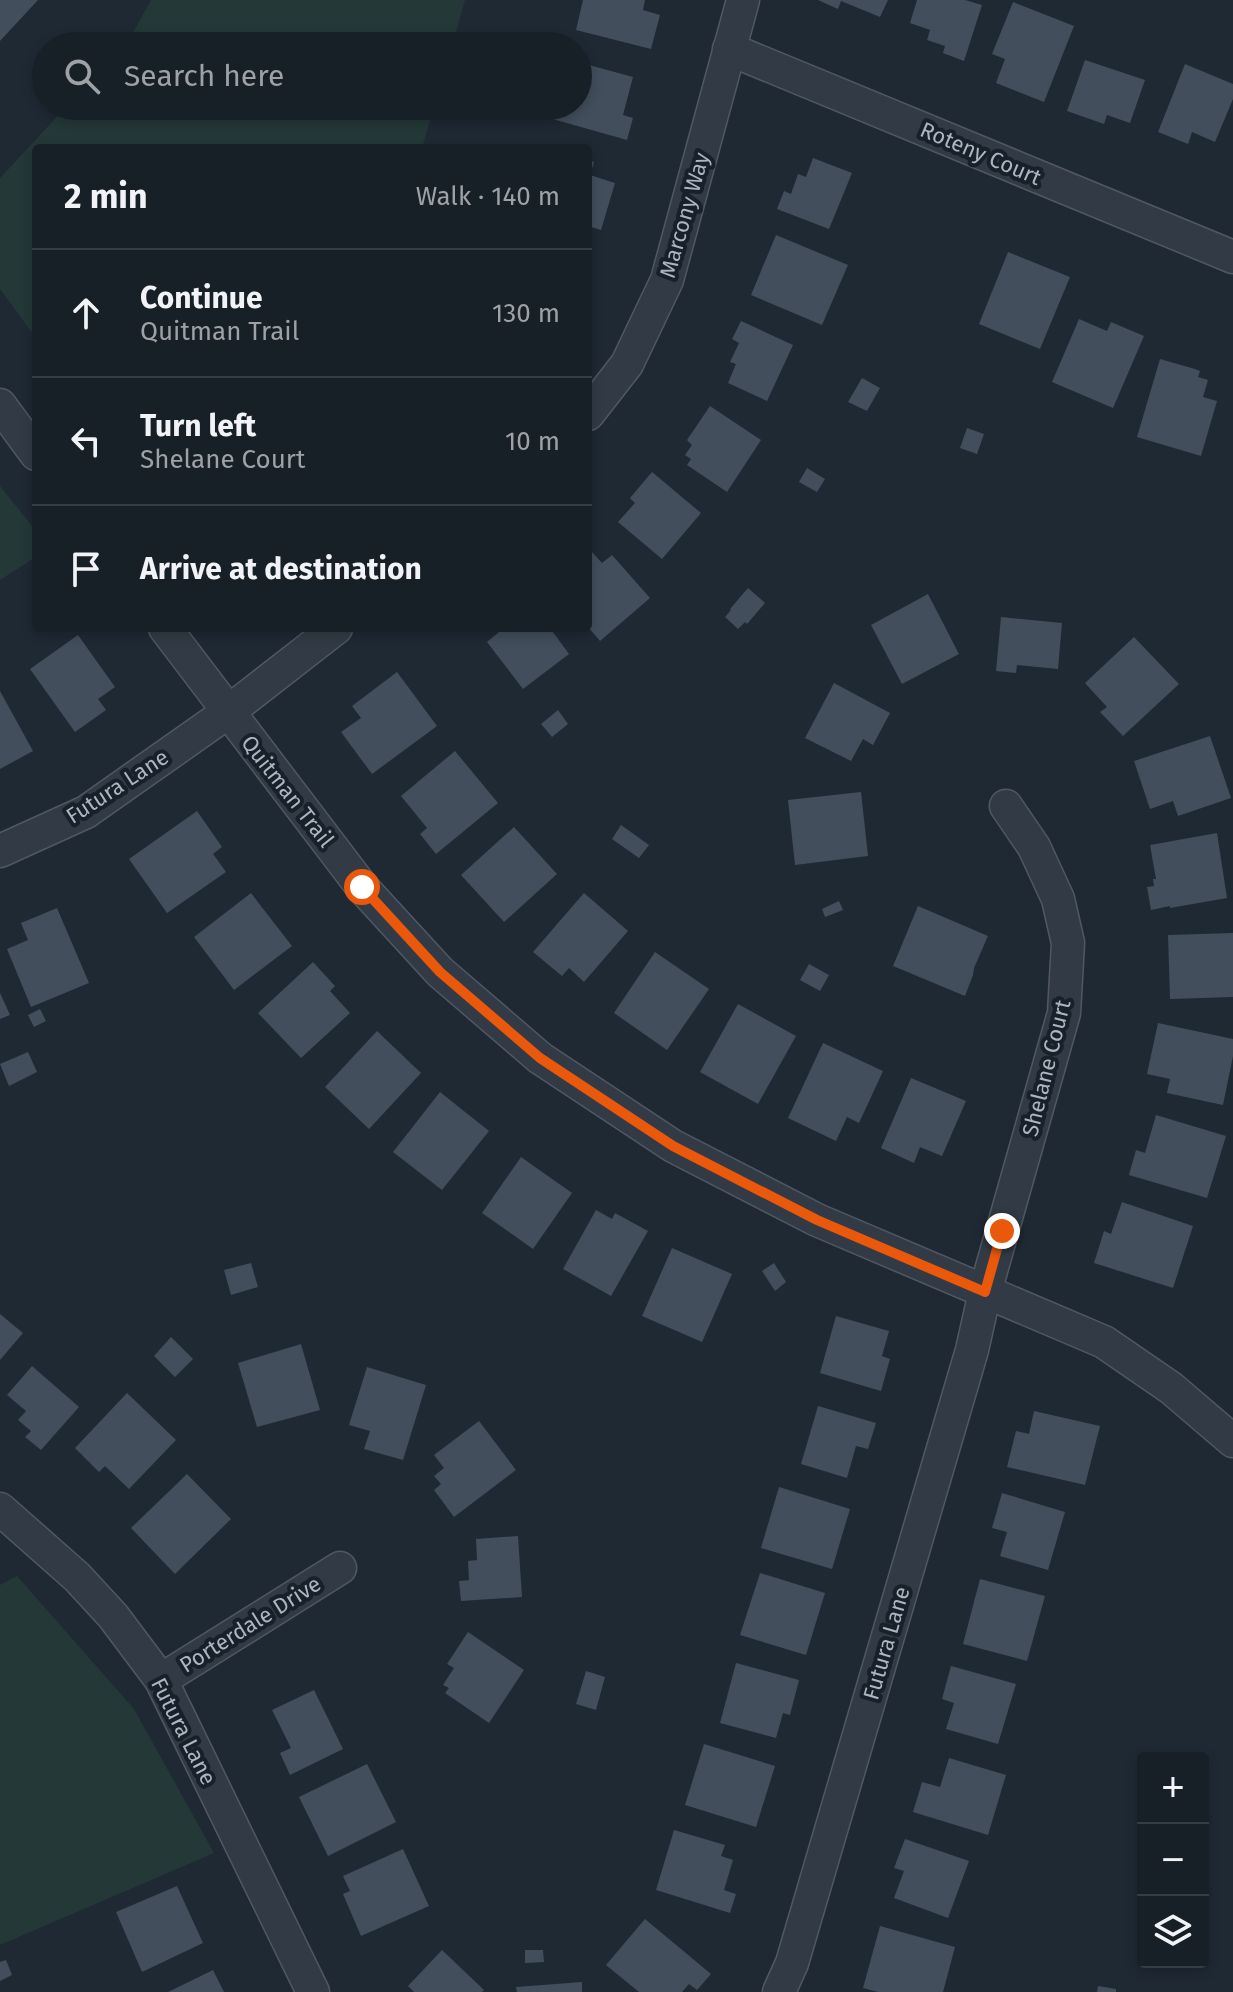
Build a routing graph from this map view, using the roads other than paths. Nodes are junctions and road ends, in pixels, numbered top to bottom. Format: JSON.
{"nodes":[{"id":1,"x":743,"y":0,"type":"edge"},
{"id":2,"x":729,"y":49,"type":"junction"},
{"id":3,"x":1233,"y":257,"type":"edge"},
{"id":4,"x":0,"y":405,"type":"edge"},
{"id":5,"x":592,"y":409,"type":"edge"},
{"id":6,"x":32,"y":449,"type":"edge"},
{"id":7,"x":168,"y":632,"type":"edge"},
{"id":8,"x":331,"y":632,"type":"edge"},
{"id":9,"x":228,"y":712,"type":"junction"},
{"id":10,"x":1006,"y":806,"type":"dead end"},
{"id":11,"x":0,"y":851,"type":"edge"},
{"id":12,"x":985,"y":1292,"type":"junction"},
{"id":13,"x":1233,"y":1441,"type":"edge"},
{"id":14,"x":0,"y":1509,"type":"edge"},
{"id":15,"x":340,"y":1568,"type":"dead end"},
{"id":16,"x":161,"y":1680,"type":"junction"},
{"id":17,"x":313,"y":1992,"type":"edge"},
{"id":18,"x":779,"y":1992,"type":"edge"}],
"edges":[{"from":1,"to":2,"type":"street","name":"Marcony Way"},
{"from":2,"to":3,"type":"street","name":"Roteny Court"},
{"from":2,"to":5,"type":"street","name":"Marcony Way"},
{"from":4,"to":6,"type":"street"},
{"from":7,"to":9,"type":"street","name":"Quitman Trail"},
{"from":8,"to":9,"type":"street"},
{"from":9,"to":11,"type":"street","name":"Futura Lane"},
{"from":9,"to":12,"type":"street","name":"Quitman Trail"},
{"from":10,"to":12,"type":"street","name":"Shelane Court"},
{"from":12,"to":13,"type":"street","name":"Quitman Trail"},
{"from":12,"to":18,"type":"street","name":"Futura Lane"},
{"from":14,"to":16,"type":"street","name":"Futura Lane"},
{"from":15,"to":16,"type":"street","name":"Porterdale Drive"},
{"from":16,"to":17,"type":"street","name":"Futura Lane"}]}
